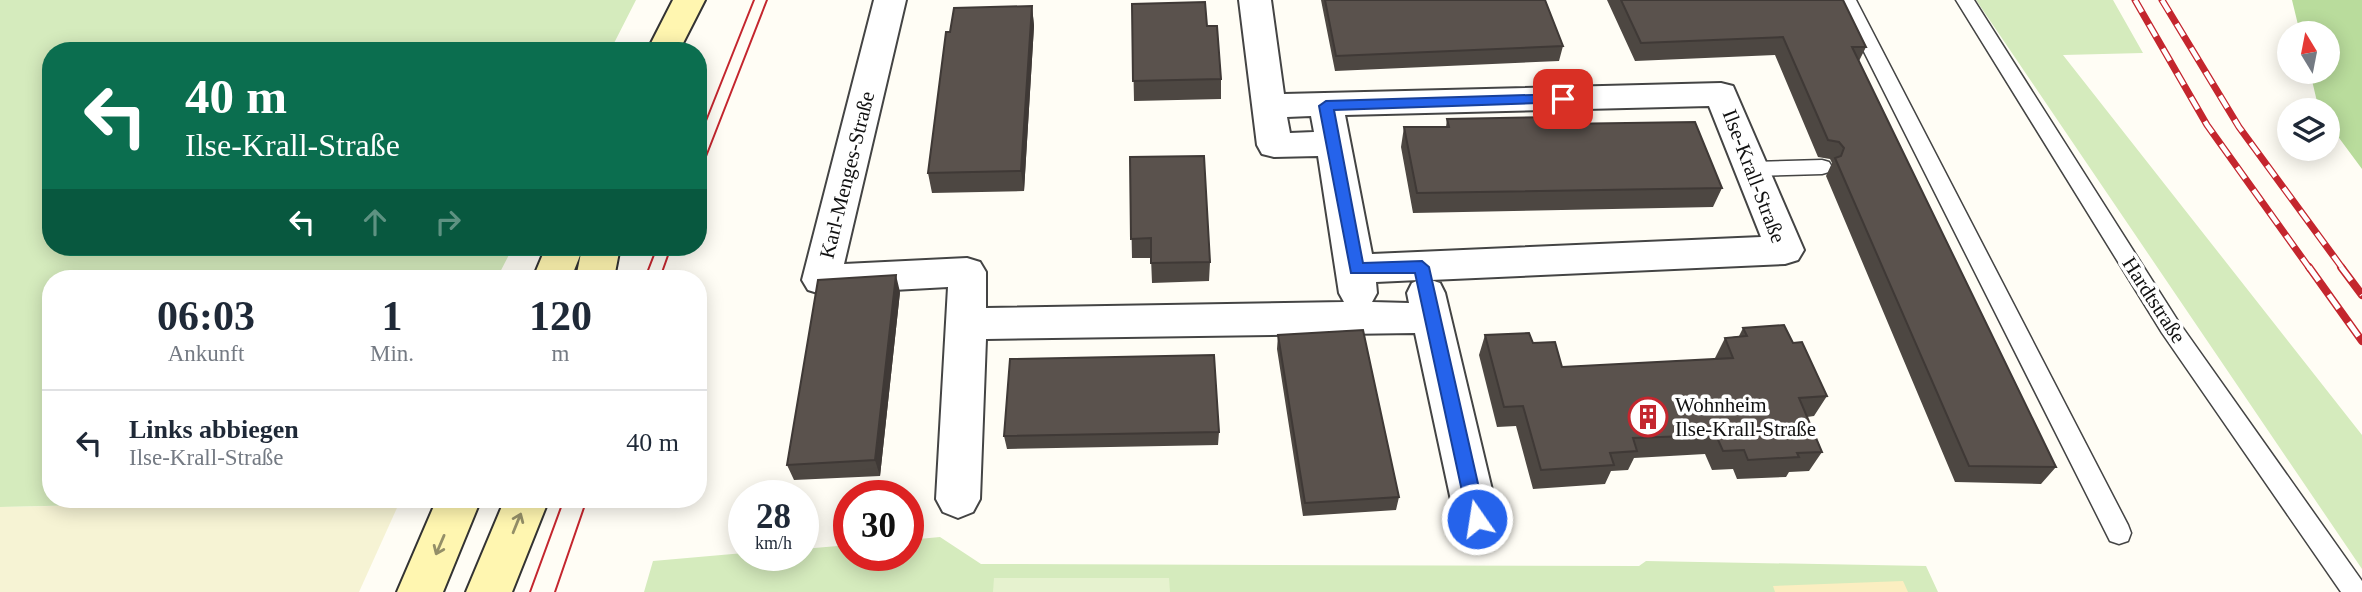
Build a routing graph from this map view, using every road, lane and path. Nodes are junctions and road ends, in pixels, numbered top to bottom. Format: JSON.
{"nodes":[{"id":1,"x":689,"y":0,"type":"edge"},
{"id":2,"x":890,"y":0,"type":"edge"},
{"id":3,"x":1255,"y":0,"type":"edge"},
{"id":4,"x":1847,"y":0,"type":"edge"},
{"id":5,"x":1965,"y":0,"type":"edge"},
{"id":6,"x":668,"y":42,"type":"edge"},
{"id":7,"x":1270,"y":106,"type":"junction"},
{"id":8,"x":1326,"y":106,"type":"junction"},
{"id":9,"x":1333,"y":144,"type":"junction"},
{"id":10,"x":1822,"y":167,"type":"dead end"},
{"id":11,"x":1908,"y":167,"type":"edge"},
{"id":12,"x":1932,"y":168,"type":"junction"},
{"id":13,"x":1753,"y":169,"type":"junction"},
{"id":14,"x":1422,"y":267,"type":"junction"},
{"id":15,"x":1356,"y":269,"type":"junction"},
{"id":16,"x":1360,"y":317,"type":"junction"},
{"id":17,"x":1431,"y":318,"type":"junction"},
{"id":18,"x":967,"y":324,"type":"junction"},
{"id":19,"x":958,"y":499,"type":"dead end"},
{"id":20,"x":455,"y":508,"type":"edge"},
{"id":21,"x":523,"y":508,"type":"edge"},
{"id":22,"x":1477,"y":519,"type":"dead end"},
{"id":23,"x":2119,"y":533,"type":"dead end"},
{"id":24,"x":420,"y":592,"type":"edge"},
{"id":25,"x":489,"y":592,"type":"edge"},
{"id":26,"x":2355,"y":592,"type":"edge"}],
"edges":[{"from":1,"to":6,"type":"street"},
{"from":2,"to":18,"type":"street","name":"Karl-Menges-Straße"},
{"from":3,"to":7,"type":"street"},
{"from":4,"to":12,"type":"lane"},
{"from":5,"to":26,"type":"lane","name":"Hardtstraße"},
{"from":7,"to":8,"type":"street","name":"Ilse-Krall-Straße"},
{"from":7,"to":9,"type":"street"},
{"from":8,"to":9,"type":"street"},
{"from":8,"to":13,"type":"street","name":"Ilse-Krall-Straße"},
{"from":9,"to":15,"type":"street"},
{"from":10,"to":13,"type":"lane"},
{"from":11,"to":12,"type":"lane"},
{"from":12,"to":23,"type":"lane"},
{"from":13,"to":14,"type":"street","name":"Ilse-Krall-Straße"},
{"from":14,"to":15,"type":"street","name":"Ilse-Krall-Straße"},
{"from":14,"to":17,"type":"street"},
{"from":15,"to":16,"type":"street"},
{"from":16,"to":17,"type":"street"},
{"from":16,"to":18,"type":"street"},
{"from":17,"to":22,"type":"street"},
{"from":18,"to":19,"type":"street","name":"Karl-Menges-Straße"},
{"from":20,"to":24,"type":"street","one_way":true},
{"from":25,"to":21,"type":"street","one_way":true}]}
